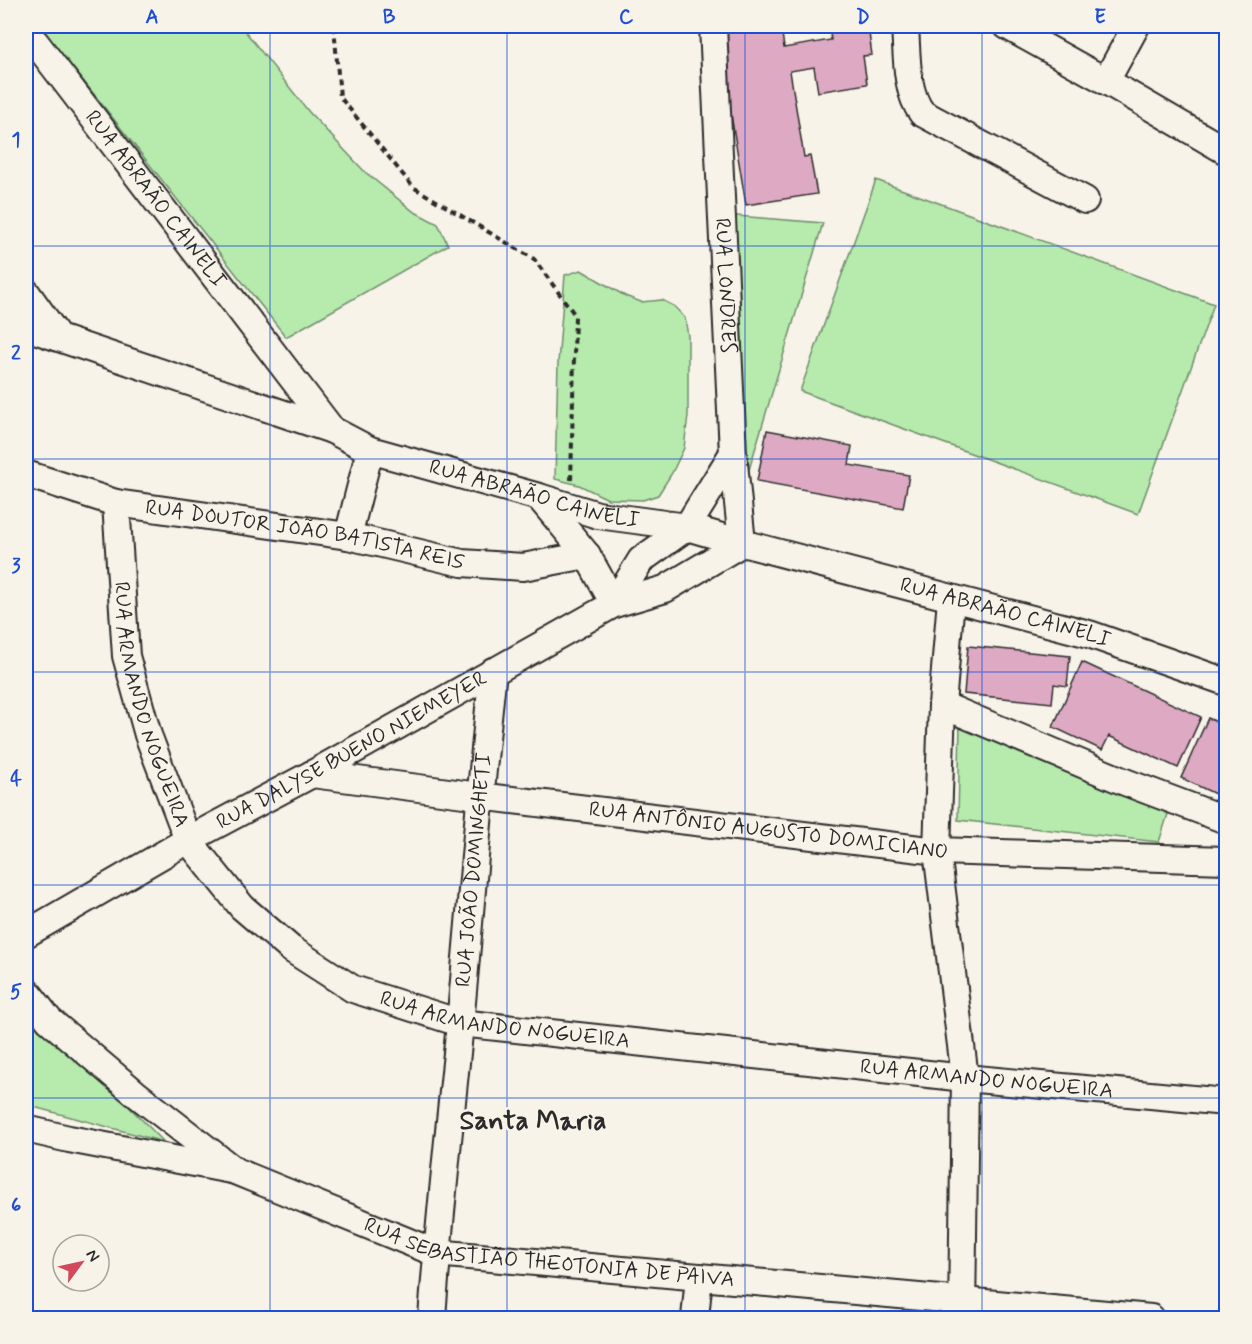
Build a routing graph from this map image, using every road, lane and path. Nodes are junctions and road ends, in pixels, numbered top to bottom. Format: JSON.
{"nodes":[{"id":1,"x":334,"y":26,"type":"edge"},
{"id":2,"x":713,"y":26,"type":"edge"},
{"id":3,"x":905,"y":26,"type":"edge"},
{"id":4,"x":1007,"y":26,"type":"edge"},
{"id":5,"x":1136,"y":26,"type":"edge"},
{"id":6,"x":26,"y":30,"type":"edge"},
{"id":7,"x":1106,"y":81,"type":"junction"},
{"id":8,"x":1227,"y":151,"type":"edge"},
{"id":9,"x":1085,"y":200,"type":"dead end"},
{"id":10,"x":26,"y":292,"type":"edge"},
{"id":11,"x":26,"y":327,"type":"edge"},
{"id":12,"x":59,"y":338,"type":"junction"},
{"id":13,"x":332,"y":430,"type":"junction"},
{"id":14,"x":370,"y":450,"type":"junction"},
{"id":15,"x":733,"y":453,"type":"junction"},
{"id":16,"x":26,"y":474,"type":"edge"},
{"id":17,"x":539,"y":497,"type":"junction"},
{"id":18,"x":116,"y":503,"type":"junction"},
{"id":19,"x":570,"y":507,"type":"junction"},
{"id":20,"x":687,"y":527,"type":"junction"},
{"id":21,"x":348,"y":536,"type":"junction"},
{"id":22,"x":742,"y":543,"type":"junction"},
{"id":23,"x":587,"y":555,"type":"junction"},
{"id":24,"x":951,"y":599,"type":"junction"},
{"id":25,"x":614,"y":604,"type":"junction"},
{"id":26,"x":493,"y":671,"type":"junction"},
{"id":27,"x":1227,"y":682,"type":"edge"},
{"id":28,"x":942,"y":705,"type":"junction"},
{"id":29,"x":312,"y":774,"type":"junction"},
{"id":30,"x":479,"y":796,"type":"junction"},
{"id":31,"x":1227,"y":820,"type":"edge"},
{"id":32,"x":188,"y":840,"type":"junction"},
{"id":33,"x":938,"y":851,"type":"junction"},
{"id":34,"x":1227,"y":860,"type":"edge"},
{"id":35,"x":26,"y":934,"type":"edge"},
{"id":36,"x":26,"y":990,"type":"edge"},
{"id":37,"x":460,"y":1023,"type":"junction"},
{"id":38,"x":966,"y":1078,"type":"junction"},
{"id":39,"x":1227,"y":1102,"type":"edge"},
{"id":40,"x":26,"y":1129,"type":"edge"},
{"id":41,"x":235,"y":1171,"type":"junction"},
{"id":42,"x":436,"y":1253,"type":"junction"},
{"id":43,"x":699,"y":1277,"type":"junction"},
{"id":44,"x":962,"y":1310,"type":"edge"},
{"id":45,"x":432,"y":1318,"type":"edge"},
{"id":46,"x":695,"y":1318,"type":"edge"},
{"id":47,"x":1150,"y":1318,"type":"edge"}],
"edges":[{"from":1,"to":19,"type":"path"},
{"from":2,"to":15,"type":"street","name":"RUA LONDRES"},
{"from":3,"to":9,"type":"street"},
{"from":4,"to":7,"type":"street"},
{"from":5,"to":7,"type":"street"},
{"from":6,"to":13,"type":"street","name":"RUA ABRAÃO CAINELI"},
{"from":7,"to":8,"type":"street"},
{"from":10,"to":12,"type":"street"},
{"from":11,"to":12,"type":"street"},
{"from":12,"to":13,"type":"street"},
{"from":13,"to":14,"type":"street","name":"RUA ABRAÃO CAINELI"},
{"from":14,"to":17,"type":"street","name":"RUA ABRAÃO CAINELI"},
{"from":14,"to":21,"type":"street"},
{"from":15,"to":20,"type":"street"},
{"from":15,"to":22,"type":"street","name":"RUA LONDRES"},
{"from":16,"to":18,"type":"street","name":"RUA DOUTOR JOÃO BATISTA REIS"},
{"from":17,"to":19,"type":"street","name":"RUA ABRAÃO CAINELI"},
{"from":17,"to":23,"type":"street"},
{"from":18,"to":21,"type":"street","name":"RUA DOUTOR JOÃO BATISTA REIS"},
{"from":18,"to":32,"type":"street","name":"RUA ARMANDO NOGUEIRA"},
{"from":19,"to":20,"type":"street","name":"RUA ABRAÃO CAINELI"},
{"from":20,"to":22,"type":"street","name":"RUA ABRAÃO CAINELI"},
{"from":20,"to":25,"type":"street","name":"RUA DALYSE BUENO NIEMEYER"},
{"from":21,"to":23,"type":"street","name":"RUA DOUTOR JOÃO BATISTA REIS"},
{"from":22,"to":24,"type":"street","name":"RUA ABRAÃO CAINELI"},
{"from":22,"to":25,"type":"street","name":"RUA DALYSE BUENO NIEMEYER"},
{"from":23,"to":25,"type":"street"},
{"from":24,"to":27,"type":"street","name":"RUA ABRAÃO CAINELI"},
{"from":24,"to":28,"type":"street"},
{"from":25,"to":26,"type":"street","name":"RUA DALYSE BUENO NIEMEYER"},
{"from":26,"to":29,"type":"street","name":"RUA DALYSE BUENO NIEMEYER"},
{"from":26,"to":30,"type":"street","name":"RUA JOÃO DOMINGHETI"},
{"from":28,"to":31,"type":"street"},
{"from":28,"to":33,"type":"street"},
{"from":29,"to":30,"type":"street","name":"RUA ANTÔNIO AUGUSTO DOMICIANO"},
{"from":29,"to":32,"type":"street","name":"RUA DALYSE BUENO NIEMEYER"},
{"from":30,"to":33,"type":"street","name":"RUA ANTÔNIO AUGUSTO DOMICIANO"},
{"from":30,"to":37,"type":"street","name":"RUA JOÃO DOMINGHETI"},
{"from":32,"to":35,"type":"street","name":"RUA DALYSE BUENO NIEMEYER"},
{"from":32,"to":37,"type":"street","name":"RUA ARMANDO NOGUEIRA"},
{"from":33,"to":34,"type":"street","name":"RUA ANTÔNIO AUGUSTO DOMICIANO"},
{"from":33,"to":38,"type":"street"},
{"from":36,"to":41,"type":"street","name":"RUA SEBASTIÃO THEOTONIA DE PAIVA"},
{"from":37,"to":38,"type":"street","name":"RUA ARMANDO NOGUEIRA"},
{"from":37,"to":42,"type":"street","name":"RUA JOÃO DOMINGHETI"},
{"from":38,"to":39,"type":"street","name":"RUA ARMANDO NOGUEIRA"},
{"from":38,"to":44,"type":"street"},
{"from":40,"to":41,"type":"street"},
{"from":41,"to":42,"type":"street","name":"RUA SEBASTIÃO THEOTONIA DE PAIVA"},
{"from":42,"to":43,"type":"street","name":"RUA SEBASTIÃO THEOTONIA DE PAIVA"},
{"from":42,"to":45,"type":"street","name":"RUA JOÃO DOMINGHETI"},
{"from":43,"to":44,"type":"street","name":"RUA SEBASTIÃO THEOTONIA DE PAIVA"},
{"from":43,"to":46,"type":"street"},
{"from":44,"to":47,"type":"street","name":"RUA SEBASTIÃO THEOTONIA DE PAIVA"}]}
